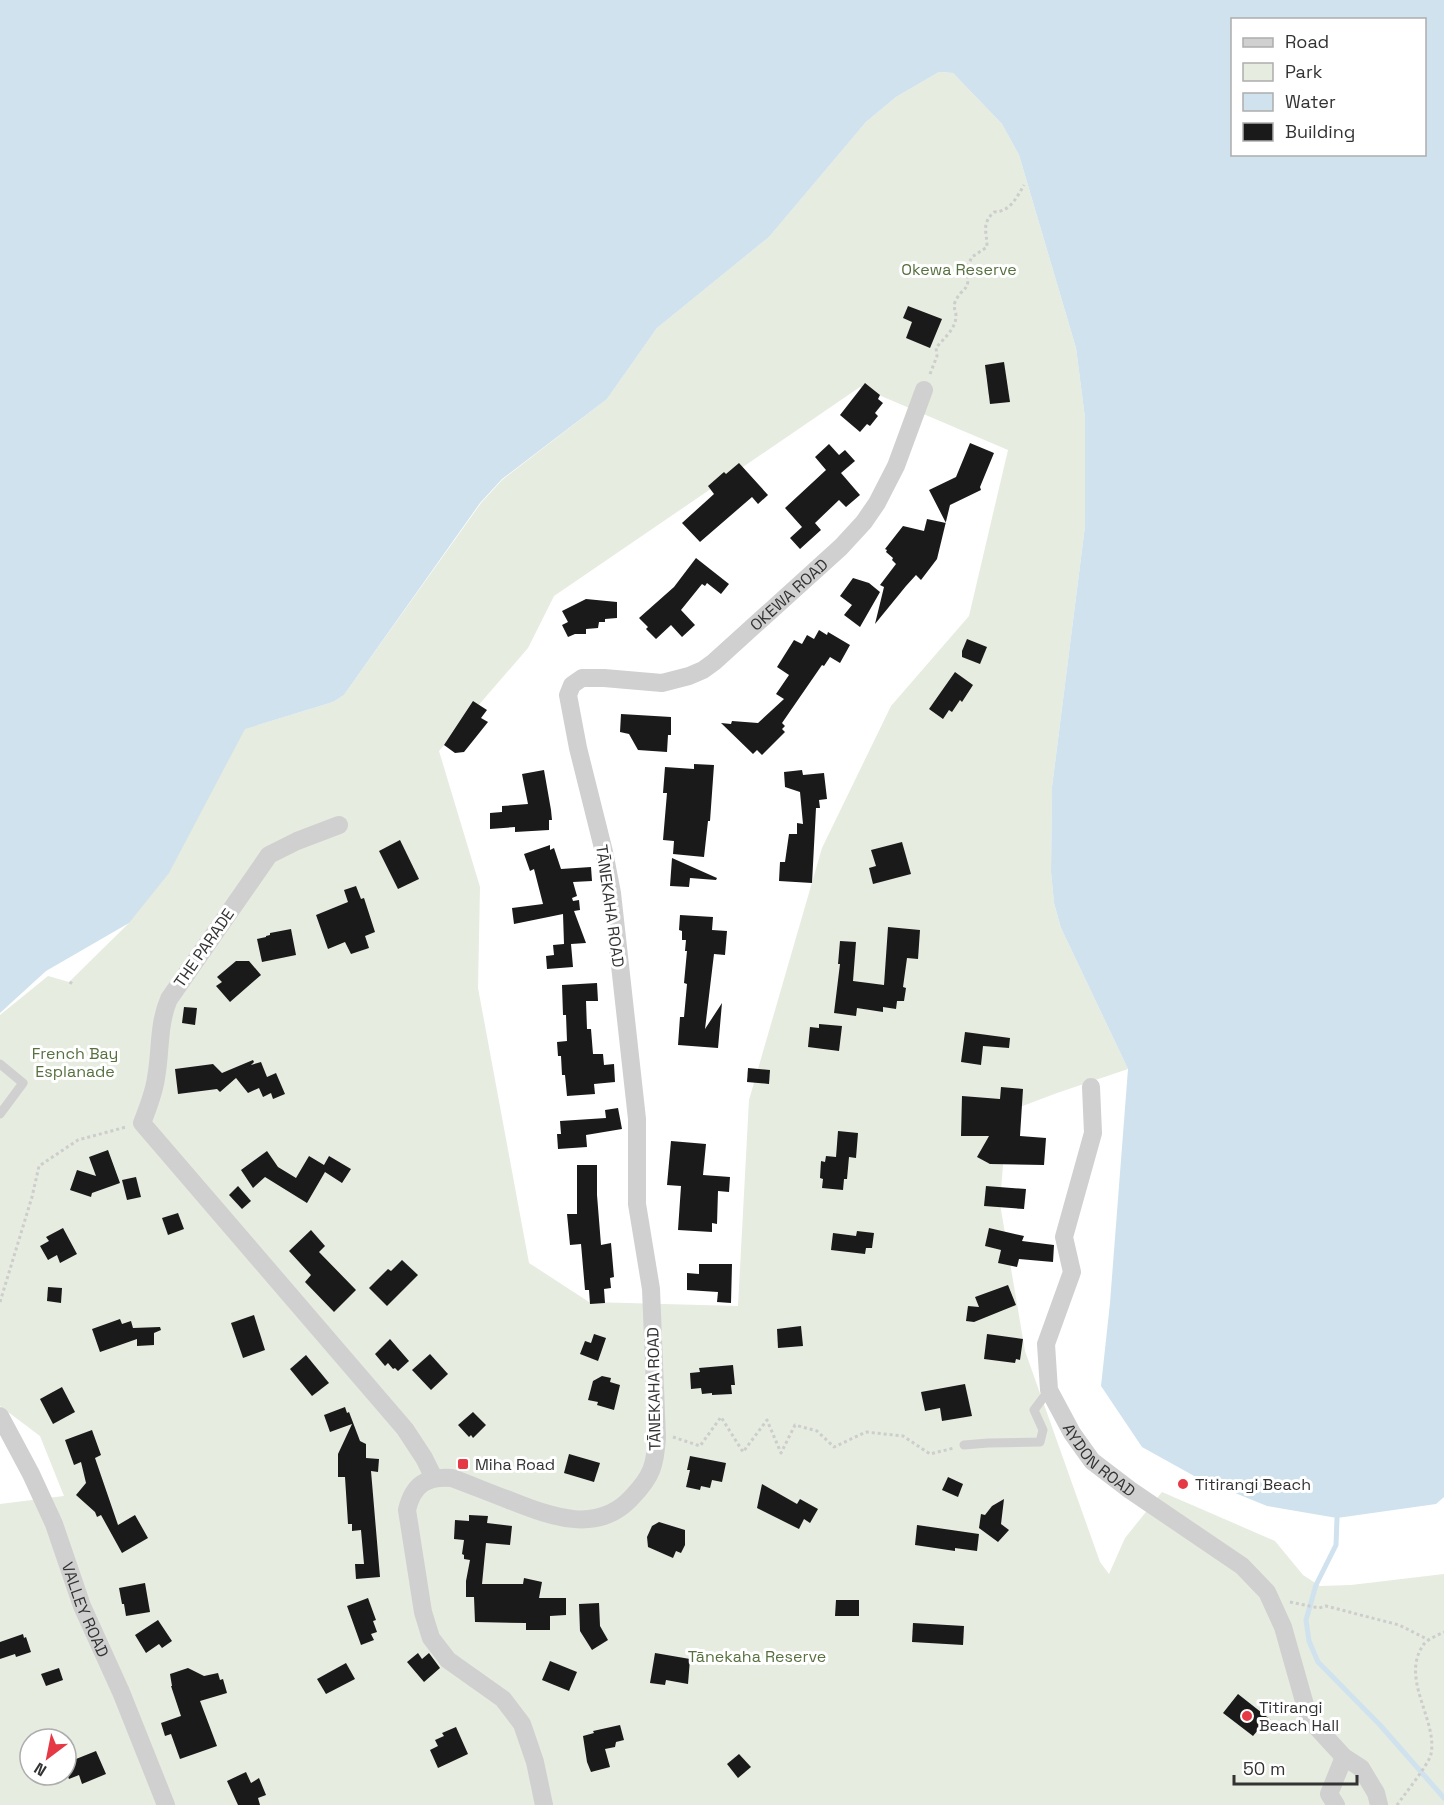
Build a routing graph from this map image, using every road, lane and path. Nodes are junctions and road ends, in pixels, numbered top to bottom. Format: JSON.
{"nodes":[{"id":1,"x":1024,"y":185,"type":"dead end"},
{"id":2,"x":924,"y":390,"type":"joint"},
{"id":3,"x":572,"y":685,"type":"joint"},
{"id":4,"x":339,"y":825,"type":"dead end"},
{"id":5,"x":0,"y":1064,"type":"edge"},
{"id":6,"x":1091,"y":1087,"type":"dead end"},
{"id":7,"x":0,"y":1114,"type":"edge"},
{"id":8,"x":142,"y":1123,"type":"junction"},
{"id":9,"x":0,"y":1302,"type":"edge"},
{"id":10,"x":1049,"y":1390,"type":"junction"},
{"id":11,"x":0,"y":1416,"type":"edge"},
{"id":12,"x":657,"y":1438,"type":"junction"},
{"id":13,"x":964,"y":1445,"type":"joint"},
{"id":14,"x":434,"y":1478,"type":"junction"},
{"id":15,"x":1304,"y":1604,"type":"dead end"},
{"id":16,"x":1444,"y":1632,"type":"edge"},
{"id":17,"x":1430,"y":1641,"type":"junction"},
{"id":18,"x":1344,"y":1757,"type":"junction"},
{"id":19,"x":166,"y":1805,"type":"edge"},
{"id":20,"x":544,"y":1805,"type":"edge"},
{"id":21,"x":1336,"y":1805,"type":"edge"},
{"id":22,"x":1379,"y":1805,"type":"edge"},
{"id":23,"x":1397,"y":1805,"type":"edge"}],
"edges":[{"from":1,"to":2,"type":"path"},
{"from":2,"to":3,"type":"street","name":"OKEWA ROAD"},
{"from":3,"to":12,"type":"street","name":"TĀNEKAHA ROAD"},
{"from":4,"to":8,"type":"street","name":"THE PARADE"},
{"from":5,"to":7,"type":"lane"},
{"from":6,"to":10,"type":"street","name":"AYDON ROAD"},
{"from":8,"to":9,"type":"path"},
{"from":8,"to":14,"type":"street"},
{"from":10,"to":13,"type":"lane"},
{"from":10,"to":18,"type":"street","name":"AYDON ROAD"},
{"from":11,"to":19,"type":"street","name":"VALLEY ROAD"},
{"from":12,"to":13,"type":"path"},
{"from":12,"to":14,"type":"street","name":"TĀNEKAHA ROAD"},
{"from":14,"to":20,"type":"street"},
{"from":15,"to":17,"type":"path"},
{"from":16,"to":17,"type":"path"},
{"from":17,"to":23,"type":"path"},
{"from":18,"to":21,"type":"street"},
{"from":18,"to":22,"type":"street","name":"AYDON ROAD"}]}
